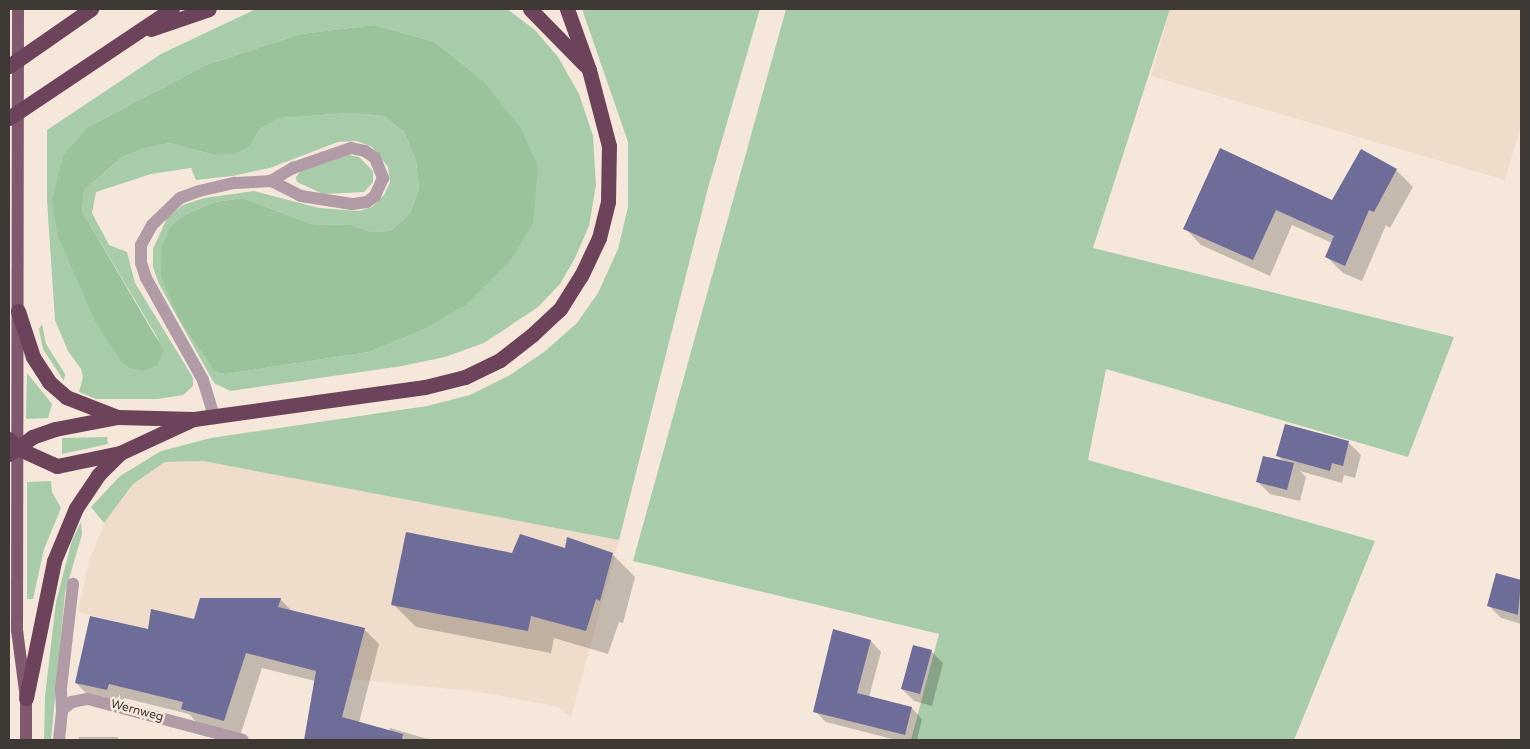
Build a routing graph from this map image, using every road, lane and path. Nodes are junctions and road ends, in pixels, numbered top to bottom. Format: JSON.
{"nodes":[{"id":1,"x":18,"y":9,"type":"edge"},
{"id":2,"x":91,"y":9,"type":"edge"},
{"id":3,"x":172,"y":9,"type":"edge"},
{"id":4,"x":208,"y":9,"type":"edge"},
{"id":5,"x":530,"y":9,"type":"edge"},
{"id":6,"x":567,"y":9,"type":"edge"},
{"id":7,"x":124,"y":39,"type":"junction"},
{"id":8,"x":9,"y":66,"type":"edge"},
{"id":9,"x":589,"y":70,"type":"junction"},
{"id":10,"x":9,"y":118,"type":"edge"},
{"id":11,"x":271,"y":181,"type":"junction"},
{"id":12,"x":18,"y":311,"type":"junction"},
{"id":13,"x":214,"y":416,"type":"junction"},
{"id":14,"x":118,"y":417,"type":"junction"},
{"id":15,"x":194,"y":419,"type":"junction"},
{"id":16,"x":12,"y":447,"type":"edge"},
{"id":17,"x":120,"y":452,"type":"junction"},
{"id":18,"x":73,"y":584,"type":"dead end"},
{"id":19,"x":26,"y":698,"type":"junction"},
{"id":20,"x":62,"y":710,"type":"junction"},
{"id":21,"x":26,"y":740,"type":"edge"},
{"id":22,"x":58,"y":740,"type":"edge"},
{"id":23,"x":243,"y":740,"type":"edge"}],
"edges":[{"from":1,"to":12,"type":"main road"},
{"from":2,"to":8,"type":"highway"},
{"from":3,"to":7,"type":"highway"},
{"from":4,"to":7,"type":"highway"},
{"from":5,"to":9,"type":"highway"},
{"from":6,"to":9,"type":"highway"},
{"from":7,"to":10,"type":"highway"},
{"from":9,"to":13,"type":"highway"},
{"from":11,"to":11,"type":"street"},
{"from":11,"to":13,"type":"street"},
{"from":12,"to":14,"type":"highway"},
{"from":12,"to":16,"type":"main road"},
{"from":13,"to":15,"type":"highway"},
{"from":14,"to":15,"type":"highway"},
{"from":14,"to":16,"type":"highway"},
{"from":15,"to":17,"type":"highway"},
{"from":16,"to":17,"type":"highway"},
{"from":16,"to":19,"type":"main road"},
{"from":17,"to":19,"type":"highway"},
{"from":18,"to":20,"type":"street"},
{"from":19,"to":21,"type":"main road"},
{"from":20,"to":22,"type":"street"},
{"from":20,"to":23,"type":"street","name":"Wernweg"}]}
